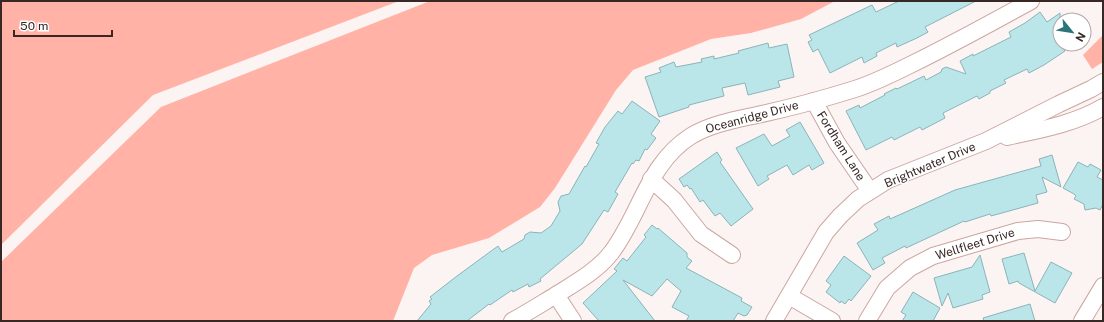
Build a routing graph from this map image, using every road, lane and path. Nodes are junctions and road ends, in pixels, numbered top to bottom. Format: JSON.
{"nodes":[{"id":1,"x":1031,"y":1,"type":"edge"},
{"id":2,"x":1103,"y":82,"type":"edge"},
{"id":3,"x":814,"y":101,"type":"junction"},
{"id":4,"x":1103,"y":107,"type":"edge"},
{"id":5,"x":986,"y":141,"type":"junction"},
{"id":6,"x":651,"y":179,"type":"junction"},
{"id":7,"x":870,"y":191,"type":"junction"},
{"id":8,"x":1062,"y":232,"type":"dead end"},
{"id":9,"x":732,"y":255,"type":"dead end"},
{"id":10,"x":1103,"y":286,"type":"edge"},
{"id":11,"x":556,"y":295,"type":"junction"},
{"id":12,"x":789,"y":296,"type":"junction"},
{"id":13,"x":512,"y":321,"type":"edge"},
{"id":14,"x":573,"y":321,"type":"edge"},
{"id":15,"x":774,"y":321,"type":"edge"},
{"id":16,"x":832,"y":321,"type":"edge"},
{"id":17,"x":868,"y":321,"type":"edge"},
{"id":18,"x":1082,"y":321,"type":"edge"}],
"edges":[{"from":1,"to":3,"type":"street","name":"Oceanridge Drive"},
{"from":2,"to":5,"type":"street","name":"Brightwater Drive"},
{"from":3,"to":6,"type":"street","name":"Oceanridge Drive"},
{"from":3,"to":7,"type":"street","name":"Fordham Lane"},
{"from":4,"to":5,"type":"street","name":"Brightwater Drive"},
{"from":5,"to":7,"type":"street","name":"Brightwater Drive"},
{"from":6,"to":9,"type":"street"},
{"from":6,"to":11,"type":"street","name":"Oceanridge Drive"},
{"from":7,"to":12,"type":"street","name":"Brightwater Drive"},
{"from":8,"to":17,"type":"street","name":"Wellfleet Drive"},
{"from":10,"to":18,"type":"street"},
{"from":11,"to":13,"type":"street","name":"Oceanridge Drive"},
{"from":11,"to":14,"type":"street"},
{"from":12,"to":15,"type":"street","name":"Brightwater Drive"},
{"from":12,"to":16,"type":"street"}]}
